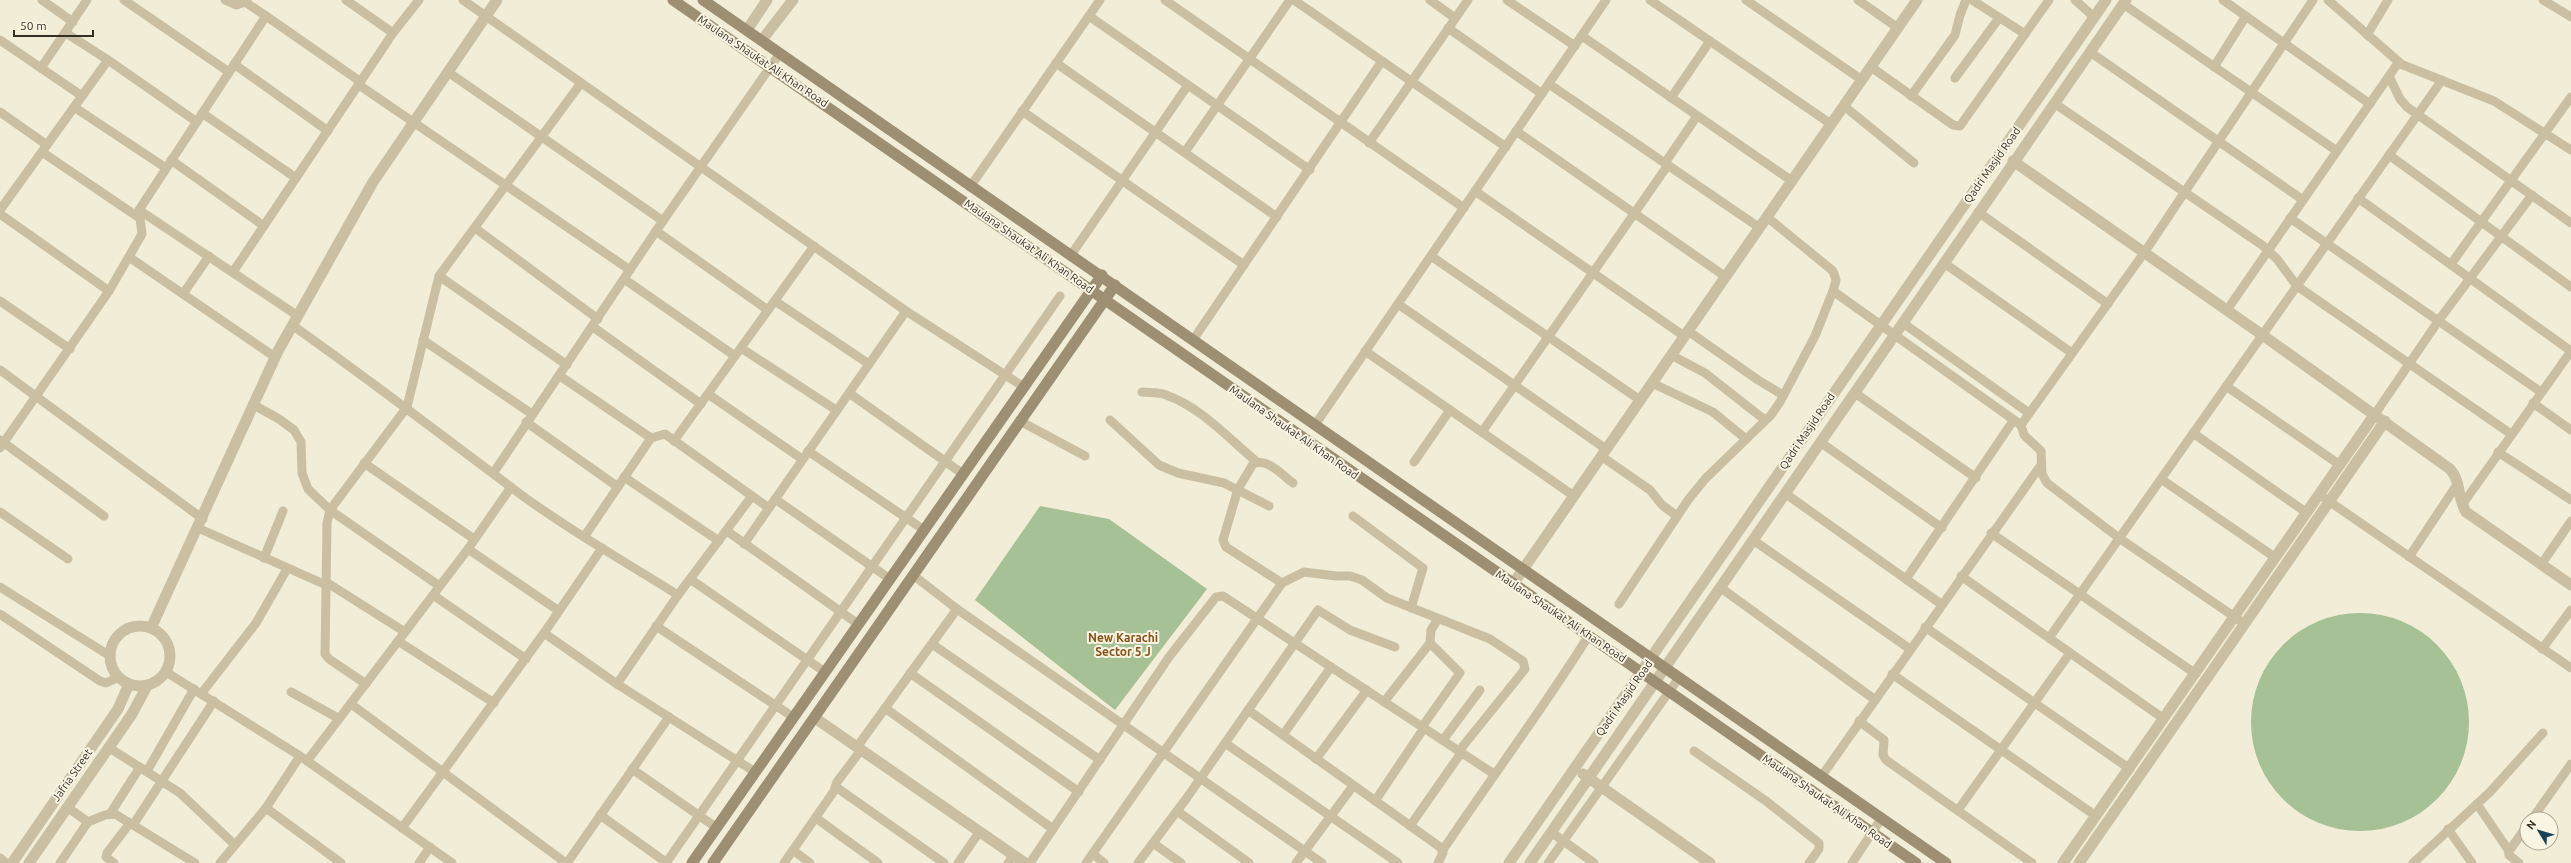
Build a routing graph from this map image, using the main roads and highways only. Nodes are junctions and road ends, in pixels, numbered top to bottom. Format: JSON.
{"nodes":[{"id":1,"x":673,"y":0,"type":"edge"},
{"id":2,"x":703,"y":0,"type":"edge"},
{"id":3,"x":1102,"y":276,"type":"junction"},
{"id":4,"x":1115,"y":285,"type":"junction"},
{"id":5,"x":1092,"y":290,"type":"junction"},
{"id":6,"x":1105,"y":300,"type":"junction"},
{"id":7,"x":692,"y":863,"type":"edge"},
{"id":8,"x":713,"y":863,"type":"edge"},
{"id":9,"x":1916,"y":863,"type":"edge"},
{"id":10,"x":1946,"y":863,"type":"edge"}],
"edges":[{"from":1,"to":5,"type":"main road","name":"Maulana Shaukat Ali Khan Road"},
{"from":2,"to":3,"type":"main road","name":"Maulana Shaukat Ali Khan Road"},
{"from":3,"to":4,"type":"main road","name":"Maulana Shaukat Ali Khan Road"},
{"from":3,"to":5,"type":"main road"},
{"from":4,"to":6,"type":"main road"},
{"from":4,"to":10,"type":"main road","name":"Maulana Shaukat Ali Khan Road"},
{"from":5,"to":6,"type":"main road","name":"Maulana Shaukat Ali Khan Road"},
{"from":5,"to":7,"type":"main road"},
{"from":6,"to":8,"type":"main road"},
{"from":6,"to":9,"type":"main road","name":"Maulana Shaukat Ali Khan Road"}]}
